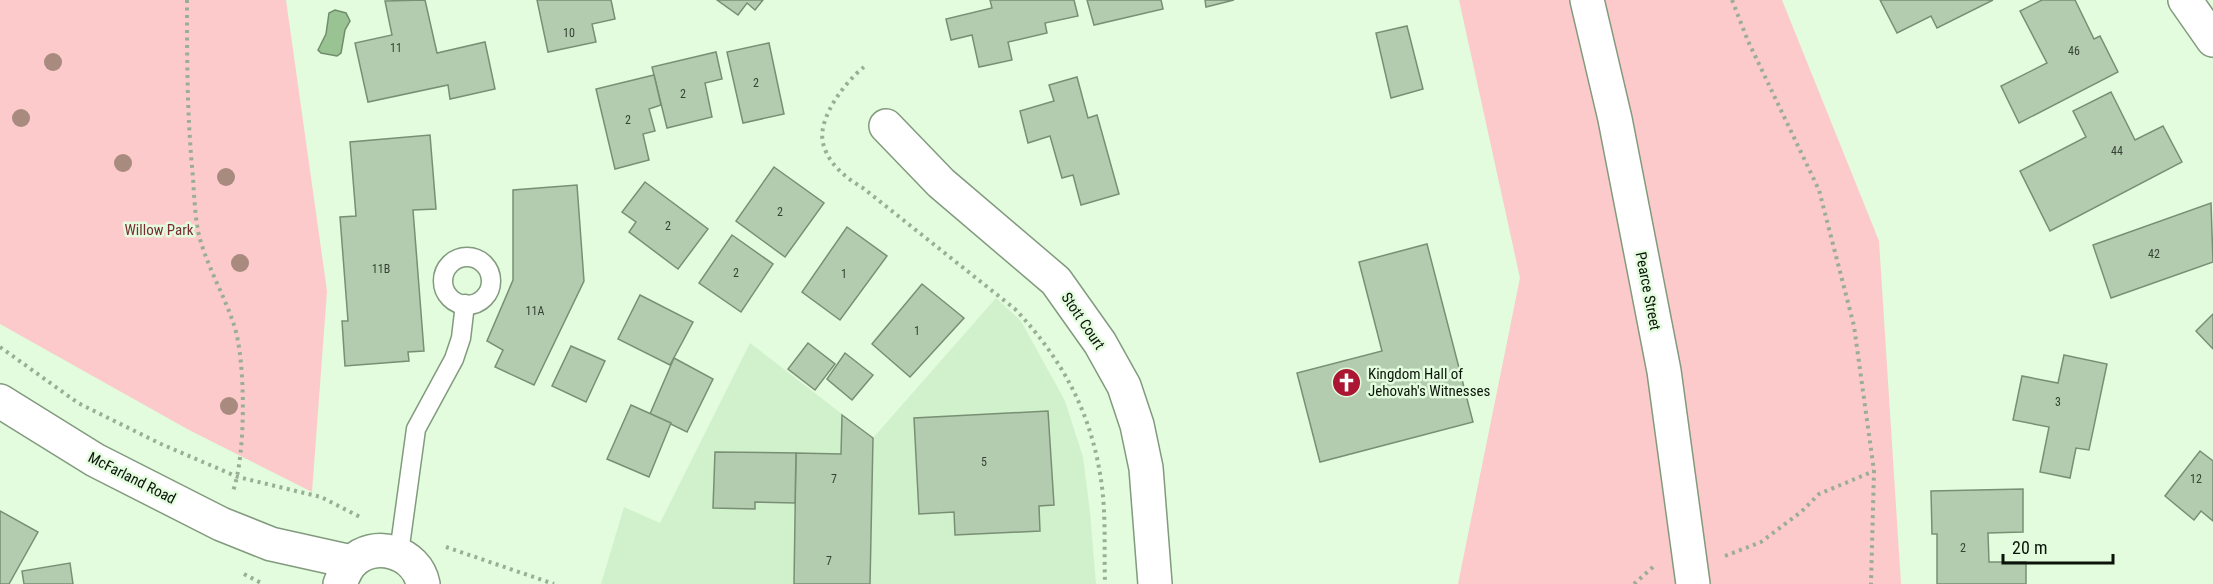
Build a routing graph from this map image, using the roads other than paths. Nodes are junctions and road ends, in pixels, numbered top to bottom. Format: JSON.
{"nodes":[{"id":1,"x":1587,"y":0,"type":"edge"},
{"id":2,"x":2185,"y":0,"type":"edge"},
{"id":3,"x":2213,"y":40,"type":"edge"},
{"id":4,"x":886,"y":126,"type":"dead end"},
{"id":5,"x":465,"y":304,"type":"dead end"},
{"id":6,"x":0,"y":401,"type":"edge"},
{"id":7,"x":400,"y":543,"type":"junction"},
{"id":8,"x":271,"y":544,"type":"junction"},
{"id":9,"x":1692,"y":569,"type":"edge"},
{"id":10,"x":346,"y":573,"type":"edge"},
{"id":11,"x":327,"y":584,"type":"edge"},
{"id":12,"x":423,"y":584,"type":"edge"},
{"id":13,"x":1155,"y":584,"type":"edge"}],
"edges":[{"from":1,"to":9,"type":"street","name":"Pearce Street"},
{"from":2,"to":3,"type":"street"},
{"from":4,"to":13,"type":"street","name":"Stott Court"},
{"from":5,"to":7,"type":"lane"},
{"from":6,"to":8,"type":"street","name":"McFarland Road"},
{"from":7,"to":10,"type":"street"},
{"from":7,"to":12,"type":"street"},
{"from":8,"to":10,"type":"street","name":"McFarland Road"},
{"from":8,"to":11,"type":"street","name":"McFarland Road"}]}
